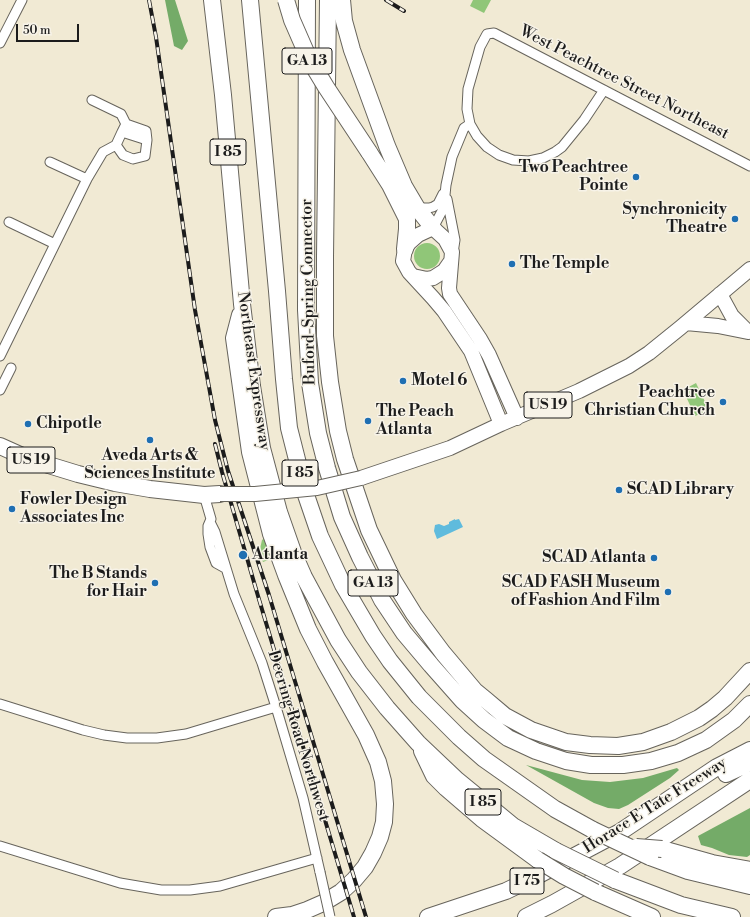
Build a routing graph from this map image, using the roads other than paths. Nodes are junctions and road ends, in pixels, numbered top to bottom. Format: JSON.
{"nodes":[{"id":1,"x":22,"y":0,"type":"edge"},
{"id":2,"x":212,"y":0,"type":"edge"},
{"id":3,"x":250,"y":0,"type":"edge"},
{"id":4,"x":286,"y":0,"type":"edge"},
{"id":5,"x":307,"y":0,"type":"edge"},
{"id":6,"x":328,"y":0,"type":"edge"},
{"id":7,"x":342,"y":0,"type":"edge"},
{"id":8,"x":0,"y":43,"type":"edge"},
{"id":9,"x":604,"y":90,"type":"junction"},
{"id":10,"x":92,"y":100,"type":"dead end"},
{"id":11,"x":470,"y":124,"type":"junction"},
{"id":12,"x":124,"y":128,"type":"junction"},
{"id":13,"x":116,"y":145,"type":"junction"},
{"id":14,"x":50,"y":162,"type":"dead end"},
{"id":15,"x":750,"y":166,"type":"edge"},
{"id":16,"x":87,"y":179,"type":"junction"},
{"id":17,"x":446,"y":185,"type":"junction"},
{"id":18,"x":417,"y":208,"type":"junction"},
{"id":19,"x":8,"y":222,"type":"dead end"},
{"id":20,"x":433,"y":228,"type":"junction"},
{"id":21,"x":55,"y":244,"type":"junction"},
{"id":22,"x":405,"y":249,"type":"junction"},
{"id":23,"x":452,"y":258,"type":"junction"},
{"id":24,"x":750,"y":269,"type":"edge"},
{"id":25,"x":413,"y":276,"type":"junction"},
{"id":26,"x":720,"y":294,"type":"junction"},
{"id":27,"x":242,"y":304,"type":"junction"},
{"id":28,"x":686,"y":323,"type":"junction"},
{"id":29,"x":749,"y":333,"type":"edge"},
{"id":30,"x":0,"y":356,"type":"edge"},
{"id":31,"x":11,"y":368,"type":"dead end"},
{"id":32,"x":0,"y":390,"type":"edge"},
{"id":33,"x":517,"y":418,"type":"junction"},
{"id":34,"x":501,"y":424,"type":"junction"},
{"id":35,"x":0,"y":446,"type":"edge"},
{"id":36,"x":220,"y":494,"type":"joint"},
{"id":37,"x":204,"y":495,"type":"junction"},
{"id":38,"x":750,"y":671,"type":"edge"},
{"id":39,"x":0,"y":704,"type":"edge"},
{"id":40,"x":750,"y":704,"type":"edge"},
{"id":41,"x":276,"y":707,"type":"junction"},
{"id":42,"x":418,"y":743,"type":"junction"},
{"id":43,"x":750,"y":750,"type":"edge"},
{"id":44,"x":750,"y":763,"type":"edge"},
{"id":45,"x":750,"y":780,"type":"edge"},
{"id":46,"x":750,"y":784,"type":"edge"},
{"id":47,"x":699,"y":813,"type":"junction"},
{"id":48,"x":620,"y":832,"type":"junction"},
{"id":49,"x":0,"y":846,"type":"edge"},
{"id":50,"x":656,"y":853,"type":"junction"},
{"id":51,"x":317,"y":858,"type":"junction"},
{"id":52,"x":750,"y":870,"type":"edge"},
{"id":53,"x":750,"y":886,"type":"edge"},
{"id":54,"x":276,"y":917,"type":"edge"},
{"id":55,"x":330,"y":917,"type":"edge"},
{"id":56,"x":428,"y":917,"type":"edge"},
{"id":57,"x":526,"y":917,"type":"edge"},
{"id":58,"x":652,"y":917,"type":"edge"},
{"id":59,"x":732,"y":917,"type":"edge"}],
"edges":[{"from":1,"to":8,"type":"street"},
{"from":2,"to":27,"type":"highway","name":"Northeast Expressway","number":"I 85"},
{"from":3,"to":50,"type":"highway","name":"Northeast Expressway","number":"I 85","bridge":true},
{"from":4,"to":22,"type":"highway","bridge":true},
{"from":5,"to":40,"type":"highway","name":"Buford-Spring Connector","number":"GA 13"},
{"from":6,"to":38,"type":"highway","name":"Buford-Spring Connector","number":"GA 13"},
{"from":7,"to":18,"type":"highway"},
{"from":9,"to":11,"type":"street"},
{"from":9,"to":11,"type":"street","name":"West Peachtree Street Northeast"},
{"from":9,"to":15,"type":"street","name":"West Peachtree Street Northeast"},
{"from":10,"to":12,"type":"street"},
{"from":11,"to":17,"type":"street"},
{"from":12,"to":13,"type":"street"},
{"from":12,"to":13,"type":"street"},
{"from":13,"to":16,"type":"street"},
{"from":14,"to":16,"type":"street"},
{"from":16,"to":21,"type":"street"},
{"from":17,"to":18,"type":"street"},
{"from":17,"to":20,"type":"street"},
{"from":17,"to":23,"type":"street"},
{"from":18,"to":20,"type":"highway"},
{"from":19,"to":21,"type":"street"},
{"from":20,"to":22,"type":"main road"},
{"from":20,"to":23,"type":"main road"},
{"from":21,"to":30,"type":"street"},
{"from":22,"to":25,"type":"main road"},
{"from":23,"to":25,"type":"main road"},
{"from":23,"to":33,"type":"main road"},
{"from":24,"to":26,"type":"main road","number":"US 19"},
{"from":25,"to":34,"type":"main road"},
{"from":26,"to":28,"type":"main road","number":"US 19"},
{"from":26,"to":29,"type":"main road"},
{"from":27,"to":42,"type":"highway","name":"Northeast Expressway","number":"I 85"},
{"from":27,"to":54,"type":"highway"},
{"from":28,"to":29,"type":"main road"},
{"from":28,"to":33,"type":"main road","number":"US 19"},
{"from":31,"to":32,"type":"street"},
{"from":33,"to":34,"type":"main road","number":"US 19"},
{"from":34,"to":36,"type":"main road","number":"US 19","bridge":true},
{"from":35,"to":37,"type":"highway","number":"US 19"},
{"from":36,"to":37,"type":"highway","number":"US 19"},
{"from":37,"to":41,"type":"street","name":"Deering Road Northwest"},
{"from":39,"to":41,"type":"street"},
{"from":41,"to":51,"type":"street","name":"Deering Road Northwest"},
{"from":42,"to":58,"type":"highway","bridge":true},
{"from":42,"to":59,"type":"highway","name":"Northeast Expressway","number":"I 85","bridge":true},
{"from":43,"to":48,"type":"highway","name":"Horace E Tate Freeway","number":"I 75"},
{"from":44,"to":48,"type":"highway"},
{"from":45,"to":47,"type":"highway"},
{"from":46,"to":47,"type":"highway"},
{"from":47,"to":57,"type":"highway"},
{"from":48,"to":56,"type":"highway","name":"Horace E Tate Freeway","number":"I 75"},
{"from":49,"to":51,"type":"street"},
{"from":50,"to":52,"type":"highway"},
{"from":50,"to":53,"type":"highway"},
{"from":51,"to":55,"type":"street","name":"Deering Road Northwest","bridge":true}]}
